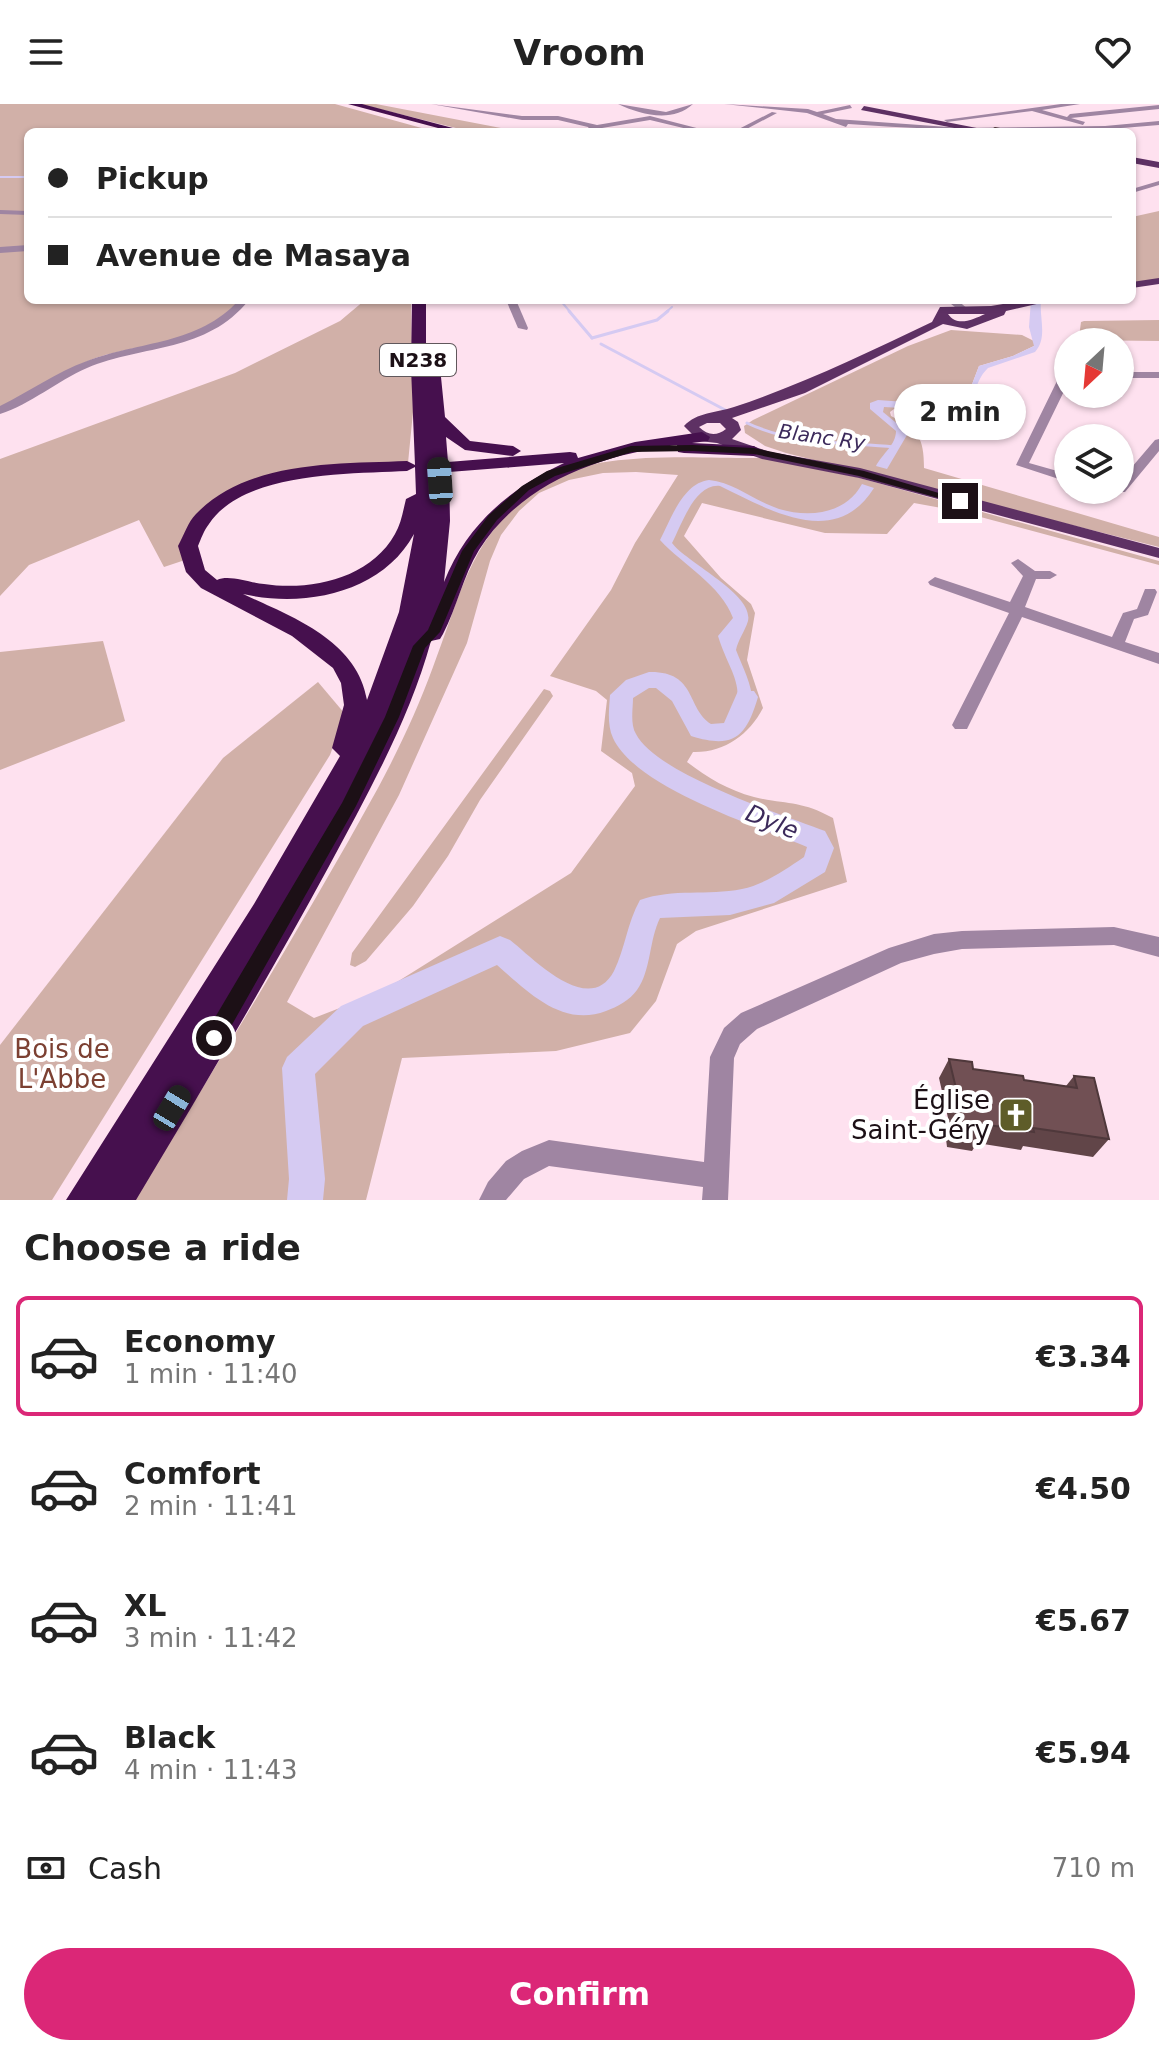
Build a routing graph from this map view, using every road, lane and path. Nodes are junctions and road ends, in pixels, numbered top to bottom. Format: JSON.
{"nodes":[{"id":1,"x":342,"y":104,"type":"edge"},
{"id":2,"x":352,"y":104,"type":"edge"},
{"id":3,"x":434,"y":104,"type":"edge"},
{"id":4,"x":477,"y":104,"type":"edge"},
{"id":5,"x":621,"y":104,"type":"edge"},
{"id":6,"x":690,"y":104,"type":"edge"},
{"id":7,"x":727,"y":104,"type":"edge"},
{"id":8,"x":1077,"y":104,"type":"edge"},
{"id":9,"x":850,"y":105,"type":"edge"},
{"id":10,"x":764,"y":107,"type":"junction"},
{"id":11,"x":1034,"y":107,"type":"edge"},
{"id":12,"x":1159,"y":107,"type":"edge"},
{"id":13,"x":461,"y":108,"type":"junction"},
{"id":14,"x":819,"y":114,"type":"junction"},
{"id":15,"x":653,"y":115,"type":"junction"},
{"id":16,"x":1061,"y":117,"type":"junction"},
{"id":17,"x":836,"y":121,"type":"junction"},
{"id":18,"x":928,"y":121,"type":"junction"},
{"id":19,"x":1159,"y":123,"type":"edge"},
{"id":20,"x":597,"y":127,"type":"junction"},
{"id":21,"x":437,"y":128,"type":"edge"},
{"id":22,"x":448,"y":128,"type":"edge"},
{"id":23,"x":591,"y":128,"type":"edge"},
{"id":24,"x":696,"y":128,"type":"edge"},
{"id":25,"x":744,"y":128,"type":"edge"},
{"id":26,"x":857,"y":128,"type":"edge"},
{"id":27,"x":943,"y":128,"type":"edge"},
{"id":28,"x":964,"y":128,"type":"edge"},
{"id":29,"x":1100,"y":128,"type":"joint"},
{"id":30,"x":1136,"y":161,"type":"edge"},
{"id":31,"x":1159,"y":165,"type":"edge"},
{"id":32,"x":1159,"y":183,"type":"edge"},
{"id":33,"x":1136,"y":190,"type":"edge"},
{"id":34,"x":0,"y":212,"type":"edge"},
{"id":35,"x":24,"y":213,"type":"edge"},
{"id":36,"x":24,"y":248,"type":"edge"},
{"id":37,"x":0,"y":250,"type":"edge"},
{"id":38,"x":1159,"y":281,"type":"edge"},
{"id":39,"x":1136,"y":284,"type":"edge"},
{"id":40,"x":240,"y":304,"type":"edge"},
{"id":41,"x":419,"y":304,"type":"edge"},
{"id":42,"x":430,"y":304,"type":"edge"},
{"id":43,"x":513,"y":304,"type":"edge"},
{"id":44,"x":1028,"y":304,"type":"edge"},
{"id":45,"x":946,"y":307,"type":"edge"},
{"id":46,"x":973,"y":312,"type":"junction"},
{"id":47,"x":958,"y":325,"type":"junction"},
{"id":48,"x":523,"y":328,"type":"dead end"},
{"id":49,"x":1134,"y":375,"type":"edge"},
{"id":50,"x":1159,"y":375,"type":"edge"},
{"id":51,"x":1054,"y":399,"type":"edge"},
{"id":52,"x":0,"y":411,"type":"edge"},
{"id":53,"x":436,"y":418,"type":"junction"},
{"id":54,"x":717,"y":418,"type":"junction"},
{"id":55,"x":734,"y":428,"type":"junction"},
{"id":56,"x":704,"y":434,"type":"junction"},
{"id":57,"x":1159,"y":443,"type":"edge"},
{"id":58,"x":638,"y":445,"type":"junction"},
{"id":59,"x":754,"y":451,"type":"junction"},
{"id":60,"x":797,"y":461,"type":"junction"},
{"id":61,"x":478,"y":465,"type":"junction"},
{"id":62,"x":1134,"y":472,"type":"edge"},
{"id":63,"x":412,"y":473,"type":"junction"},
{"id":64,"x":551,"y":473,"type":"junction"},
{"id":65,"x":1054,"y":474,"type":"edge"},
{"id":66,"x":1159,"y":553,"type":"edge"},
{"id":67,"x":1018,"y":563,"type":"dead end"},
{"id":68,"x":1031,"y":575,"type":"junction"},
{"id":69,"x":1050,"y":575,"type":"dead end"},
{"id":70,"x":935,"y":582,"type":"dead end"},
{"id":71,"x":1150,"y":592,"type":"dead end"},
{"id":72,"x":1018,"y":610,"type":"junction"},
{"id":73,"x":1117,"y":643,"type":"junction"},
{"id":74,"x":420,"y":646,"type":"junction"},
{"id":75,"x":1159,"y":659,"type":"edge"},
{"id":76,"x":959,"y":730,"type":"dead end"},
{"id":77,"x":330,"y":799,"type":"junction"},
{"id":78,"x":1159,"y":947,"type":"edge"},
{"id":79,"x":716,"y":1188,"type":"edge"},
{"id":80,"x":84,"y":1200,"type":"edge"},
{"id":81,"x":116,"y":1200,"type":"edge"},
{"id":82,"x":492,"y":1200,"type":"edge"}],
"edges":[{"from":1,"to":21,"type":"highway"},
{"from":2,"to":22,"type":"highway"},
{"from":3,"to":13,"type":"street"},
{"from":4,"to":13,"type":"street"},
{"from":5,"to":15,"type":"street"},
{"from":6,"to":15,"type":"street"},
{"from":7,"to":10,"type":"street"},
{"from":8,"to":11,"type":"street"},
{"from":9,"to":14,"type":"street"},
{"from":9,"to":18,"type":"main road"},
{"from":10,"to":14,"type":"street"},
{"from":10,"to":25,"type":"street"},
{"from":11,"to":16,"type":"street"},
{"from":11,"to":18,"type":"street"},
{"from":12,"to":16,"type":"street"},
{"from":13,"to":20,"type":"street"},
{"from":14,"to":17,"type":"street"},
{"from":15,"to":20,"type":"street"},
{"from":15,"to":24,"type":"street"},
{"from":16,"to":29,"type":"street"},
{"from":17,"to":26,"type":"street"},
{"from":17,"to":27,"type":"street"},
{"from":18,"to":28,"type":"main road"},
{"from":19,"to":29,"type":"street"},
{"from":20,"to":23,"type":"street"},
{"from":30,"to":31,"type":"main road"},
{"from":32,"to":33,"type":"street"},
{"from":34,"to":35,"type":"street"},
{"from":36,"to":37,"type":"street"},
{"from":38,"to":39,"type":"main road"},
{"from":40,"to":52,"type":"street"},
{"from":41,"to":63,"type":"highway","number":"N238"},
{"from":42,"to":53,"type":"highway","number":"N238"},
{"from":43,"to":48,"type":"street"},
{"from":44,"to":46,"type":"main road"},
{"from":45,"to":46,"type":"main road"},
{"from":45,"to":47,"type":"main road"},
{"from":45,"to":54,"type":"main road"},
{"from":46,"to":47,"type":"main road"},
{"from":47,"to":55,"type":"main road"},
{"from":49,"to":50,"type":"street"},
{"from":51,"to":65,"type":"street"},
{"from":53,"to":58,"type":"highway"},
{"from":53,"to":74,"type":"highway","number":"N238"},
{"from":54,"to":55,"type":"main road"},
{"from":54,"to":56,"type":"main road"},
{"from":55,"to":56,"type":"main road"},
{"from":55,"to":60,"type":"main road"},
{"from":56,"to":58,"type":"highway"},
{"from":56,"to":59,"type":"main road"},
{"from":57,"to":62,"type":"street"},
{"from":58,"to":59,"type":"highway"},
{"from":58,"to":61,"type":"highway"},
{"from":58,"to":61,"type":"highway"},
{"from":58,"to":64,"type":"highway"},
{"from":59,"to":60,"type":"main road"},
{"from":60,"to":66,"type":"main road"},
{"from":61,"to":64,"type":"highway"},
{"from":63,"to":63,"type":"highway"},
{"from":63,"to":77,"type":"highway","number":"N238"},
{"from":63,"to":77,"type":"highway"},
{"from":64,"to":74,"type":"highway"},
{"from":67,"to":68,"type":"street"},
{"from":68,"to":69,"type":"street"},
{"from":68,"to":72,"type":"street"},
{"from":70,"to":72,"type":"street"},
{"from":71,"to":73,"type":"street"},
{"from":72,"to":73,"type":"street"},
{"from":72,"to":76,"type":"street"},
{"from":73,"to":75,"type":"street"},
{"from":74,"to":81,"type":"highway","number":"N238"},
{"from":77,"to":80,"type":"highway","number":"N238"},
{"from":78,"to":79,"type":"street"},
{"from":79,"to":82,"type":"street"}]}
